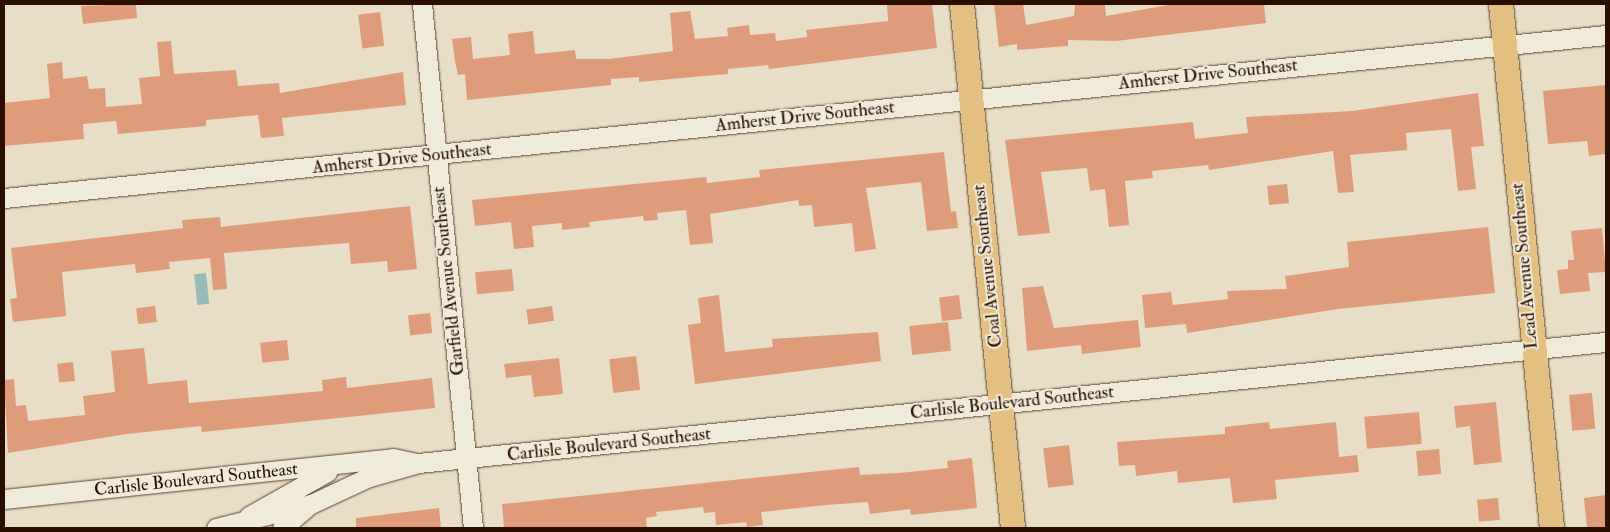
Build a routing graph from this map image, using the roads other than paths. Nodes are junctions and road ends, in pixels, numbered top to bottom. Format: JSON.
{"nodes":[{"id":1,"x":422,"y":4,"type":"edge"},
{"id":2,"x":962,"y":4,"type":"edge"},
{"id":3,"x":1501,"y":4,"type":"edge"},
{"id":4,"x":1606,"y":35,"type":"edge"},
{"id":5,"x":1504,"y":44,"type":"junction"},
{"id":6,"x":971,"y":99,"type":"junction"},
{"id":7,"x":437,"y":156,"type":"junction"},
{"id":8,"x":4,"y":198,"type":"edge"},
{"id":9,"x":1606,"y":342,"type":"edge"},
{"id":10,"x":1533,"y":348,"type":"junction"},
{"id":11,"x":1002,"y":404,"type":"junction"},
{"id":12,"x":467,"y":459,"type":"junction"},
{"id":13,"x":418,"y":463,"type":"junction"},
{"id":14,"x":345,"y":465,"type":"junction"},
{"id":15,"x":4,"y":499,"type":"edge"},
{"id":16,"x":311,"y":504,"type":"junction"},
{"id":17,"x":233,"y":526,"type":"edge"},
{"id":18,"x":216,"y":528,"type":"edge"},
{"id":19,"x":282,"y":528,"type":"edge"},
{"id":20,"x":473,"y":528,"type":"edge"},
{"id":21,"x":1014,"y":528,"type":"edge"},
{"id":22,"x":1552,"y":528,"type":"edge"}],
"edges":[{"from":1,"to":7,"type":"street","name":"Garfield Avenue Southeast"},
{"from":2,"to":6,"type":"main road","name":"Coal Avenue Southeast"},
{"from":3,"to":5,"type":"main road","name":"Lead Avenue Southeast"},
{"from":4,"to":5,"type":"street","name":"Amherst Drive Southeast"},
{"from":5,"to":6,"type":"street","name":"Amherst Drive Southeast"},
{"from":5,"to":10,"type":"main road","name":"Lead Avenue Southeast"},
{"from":6,"to":7,"type":"street","name":"Amherst Drive Southeast"},
{"from":6,"to":11,"type":"main road","name":"Coal Avenue Southeast"},
{"from":7,"to":8,"type":"street","name":"Amherst Drive Southeast"},
{"from":7,"to":12,"type":"street","name":"Garfield Avenue Southeast"},
{"from":9,"to":10,"type":"street","name":"Carlisle Boulevard Southeast"},
{"from":10,"to":11,"type":"street","name":"Carlisle Boulevard Southeast"},
{"from":10,"to":22,"type":"main road","name":"Lead Avenue Southeast"},
{"from":11,"to":12,"type":"street","name":"Carlisle Boulevard Southeast"},
{"from":11,"to":21,"type":"main road","name":"Coal Avenue Southeast"},
{"from":12,"to":13,"type":"street","name":"Carlisle Boulevard Southeast"},
{"from":12,"to":20,"type":"street","name":"Garfield Avenue Southeast"},
{"from":13,"to":14,"type":"street","name":"Carlisle Boulevard Southeast"},
{"from":13,"to":16,"type":"street","name":"Carlisle Boulevard Southeast"},
{"from":14,"to":15,"type":"street","name":"Carlisle Boulevard Southeast"},
{"from":14,"to":17,"type":"street"},
{"from":16,"to":17,"type":"street","name":"Carlisle Boulevard Southeast"},
{"from":16,"to":19,"type":"street"},
{"from":17,"to":18,"type":"street","name":"Carlisle Boulevard Southeast"}]}
